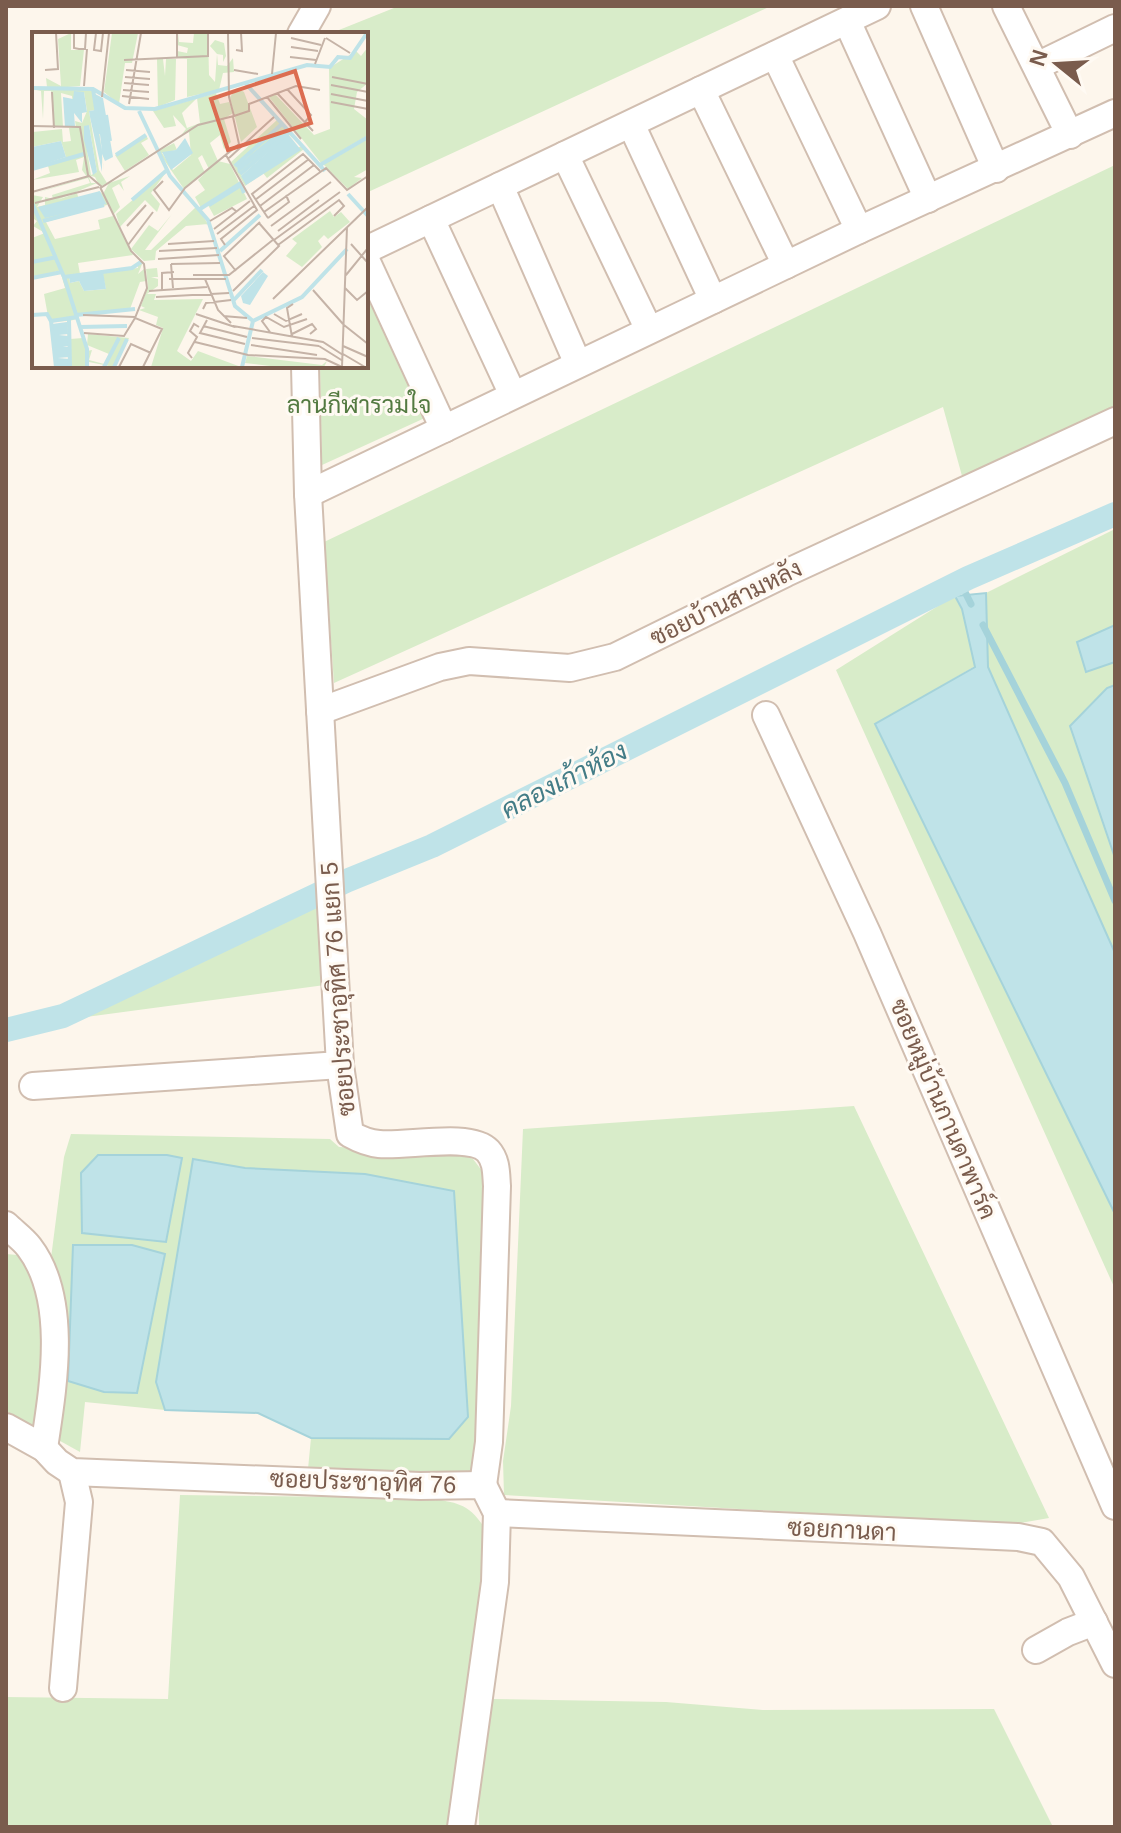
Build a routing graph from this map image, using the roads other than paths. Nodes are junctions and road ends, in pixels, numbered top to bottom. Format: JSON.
{"nodes":[{"id":1,"x":317,"y":6,"type":"edge"},
{"id":2,"x":877,"y":6,"type":"edge"},
{"id":3,"x":924,"y":6,"type":"edge"},
{"id":4,"x":1006,"y":6,"type":"edge"},
{"id":5,"x":847,"y":21,"type":"junction"},
{"id":6,"x":1115,"y":28,"type":"edge"},
{"id":7,"x":302,"y":32,"type":"edge"},
{"id":8,"x":775,"y":55,"type":"junction"},
{"id":9,"x":1037,"y":66,"type":"junction"},
{"id":10,"x":701,"y":90,"type":"junction"},
{"id":11,"x":1115,"y":113,"type":"edge"},
{"id":12,"x":631,"y":124,"type":"junction"},
{"id":13,"x":1070,"y":135,"type":"junction"},
{"id":14,"x":565,"y":155,"type":"junction"},
{"id":15,"x":996,"y":169,"type":"junction"},
{"id":16,"x":500,"y":186,"type":"junction"},
{"id":17,"x":928,"y":199,"type":"junction"},
{"id":18,"x":431,"y":219,"type":"junction"},
{"id":19,"x":859,"y":230,"type":"junction"},
{"id":20,"x":368,"y":249,"type":"edge"},
{"id":21,"x":368,"y":264,"type":"edge"},
{"id":22,"x":786,"y":265,"type":"junction"},
{"id":23,"x":713,"y":300,"type":"junction"},
{"id":24,"x":649,"y":330,"type":"junction"},
{"id":25,"x":578,"y":364,"type":"junction"},
{"id":26,"x":305,"y":368,"type":"edge"},
{"id":27,"x":513,"y":395,"type":"junction"},
{"id":28,"x":1115,"y":421,"type":"edge"},
{"id":29,"x":444,"y":429,"type":"junction"},
{"id":30,"x":308,"y":494,"type":"junction"},
{"id":31,"x":320,"y":711,"type":"junction"},
{"id":32,"x":766,"y":715,"type":"dead end"},
{"id":33,"x":340,"y":1065,"type":"junction"},
{"id":34,"x":33,"y":1086,"type":"dead end"},
{"id":35,"x":6,"y":1225,"type":"edge"},
{"id":36,"x":6,"y":1427,"type":"edge"},
{"id":37,"x":44,"y":1448,"type":"junction"},
{"id":38,"x":72,"y":1472,"type":"junction"},
{"id":39,"x":483,"y":1485,"type":"junction"},
{"id":40,"x":1115,"y":1506,"type":"edge"},
{"id":41,"x":497,"y":1513,"type":"junction"},
{"id":42,"x":1094,"y":1622,"type":"junction"},
{"id":43,"x":1036,"y":1650,"type":"dead end"},
{"id":44,"x":1115,"y":1664,"type":"edge"},
{"id":45,"x":63,"y":1688,"type":"dead end"},
{"id":46,"x":461,"y":1827,"type":"edge"}],
"edges":[{"from":1,"to":7,"type":"street"},
{"from":2,"to":5,"type":"street"},
{"from":3,"to":15,"type":"street"},
{"from":4,"to":9,"type":"street"},
{"from":5,"to":8,"type":"street"},
{"from":5,"to":17,"type":"street"},
{"from":6,"to":9,"type":"street"},
{"from":8,"to":10,"type":"street"},
{"from":8,"to":19,"type":"street"},
{"from":9,"to":13,"type":"street"},
{"from":10,"to":12,"type":"street"},
{"from":10,"to":22,"type":"street"},
{"from":11,"to":13,"type":"street"},
{"from":12,"to":14,"type":"street"},
{"from":12,"to":23,"type":"street"},
{"from":13,"to":15,"type":"street"},
{"from":14,"to":16,"type":"street"},
{"from":14,"to":24,"type":"street"},
{"from":15,"to":17,"type":"street"},
{"from":16,"to":18,"type":"street"},
{"from":16,"to":25,"type":"street"},
{"from":17,"to":19,"type":"street"},
{"from":18,"to":20,"type":"street"},
{"from":18,"to":27,"type":"street"},
{"from":19,"to":22,"type":"street"},
{"from":21,"to":29,"type":"street"},
{"from":22,"to":23,"type":"street"},
{"from":23,"to":24,"type":"street"},
{"from":24,"to":25,"type":"street"},
{"from":25,"to":27,"type":"street"},
{"from":26,"to":30,"type":"street","name":"ซอยประชาอุทิศ 76 แยก 5"},
{"from":27,"to":29,"type":"street"},
{"from":28,"to":31,"type":"street","name":"ซอยบ้านสามหลัง"},
{"from":29,"to":30,"type":"street"},
{"from":30,"to":31,"type":"street","name":"ซอยประชาอุทิศ 76 แยก 5"},
{"from":31,"to":33,"type":"street","name":"ซอยประชาอุทิศ 76 แยก 5"},
{"from":32,"to":40,"type":"street","name":"ซอยหมู่บ้านกานดาพาร์ค"},
{"from":33,"to":34,"type":"street"},
{"from":33,"to":39,"type":"street","name":"ซอยประชาอุทิศ 76 แยก 5"},
{"from":35,"to":37,"type":"street"},
{"from":36,"to":37,"type":"street"},
{"from":37,"to":38,"type":"street"},
{"from":38,"to":39,"type":"street","name":"ซอยประชาอุทิศ 76"},
{"from":38,"to":45,"type":"street"},
{"from":39,"to":41,"type":"street","name":"ซอยประชาอุทิศ 76"},
{"from":41,"to":42,"type":"street","name":"ซอยกานดา"},
{"from":41,"to":46,"type":"street","name":"ซอยประชาอุทิศ 76"},
{"from":42,"to":43,"type":"street"},
{"from":42,"to":44,"type":"street","name":"ซอยกานดา"}]}
